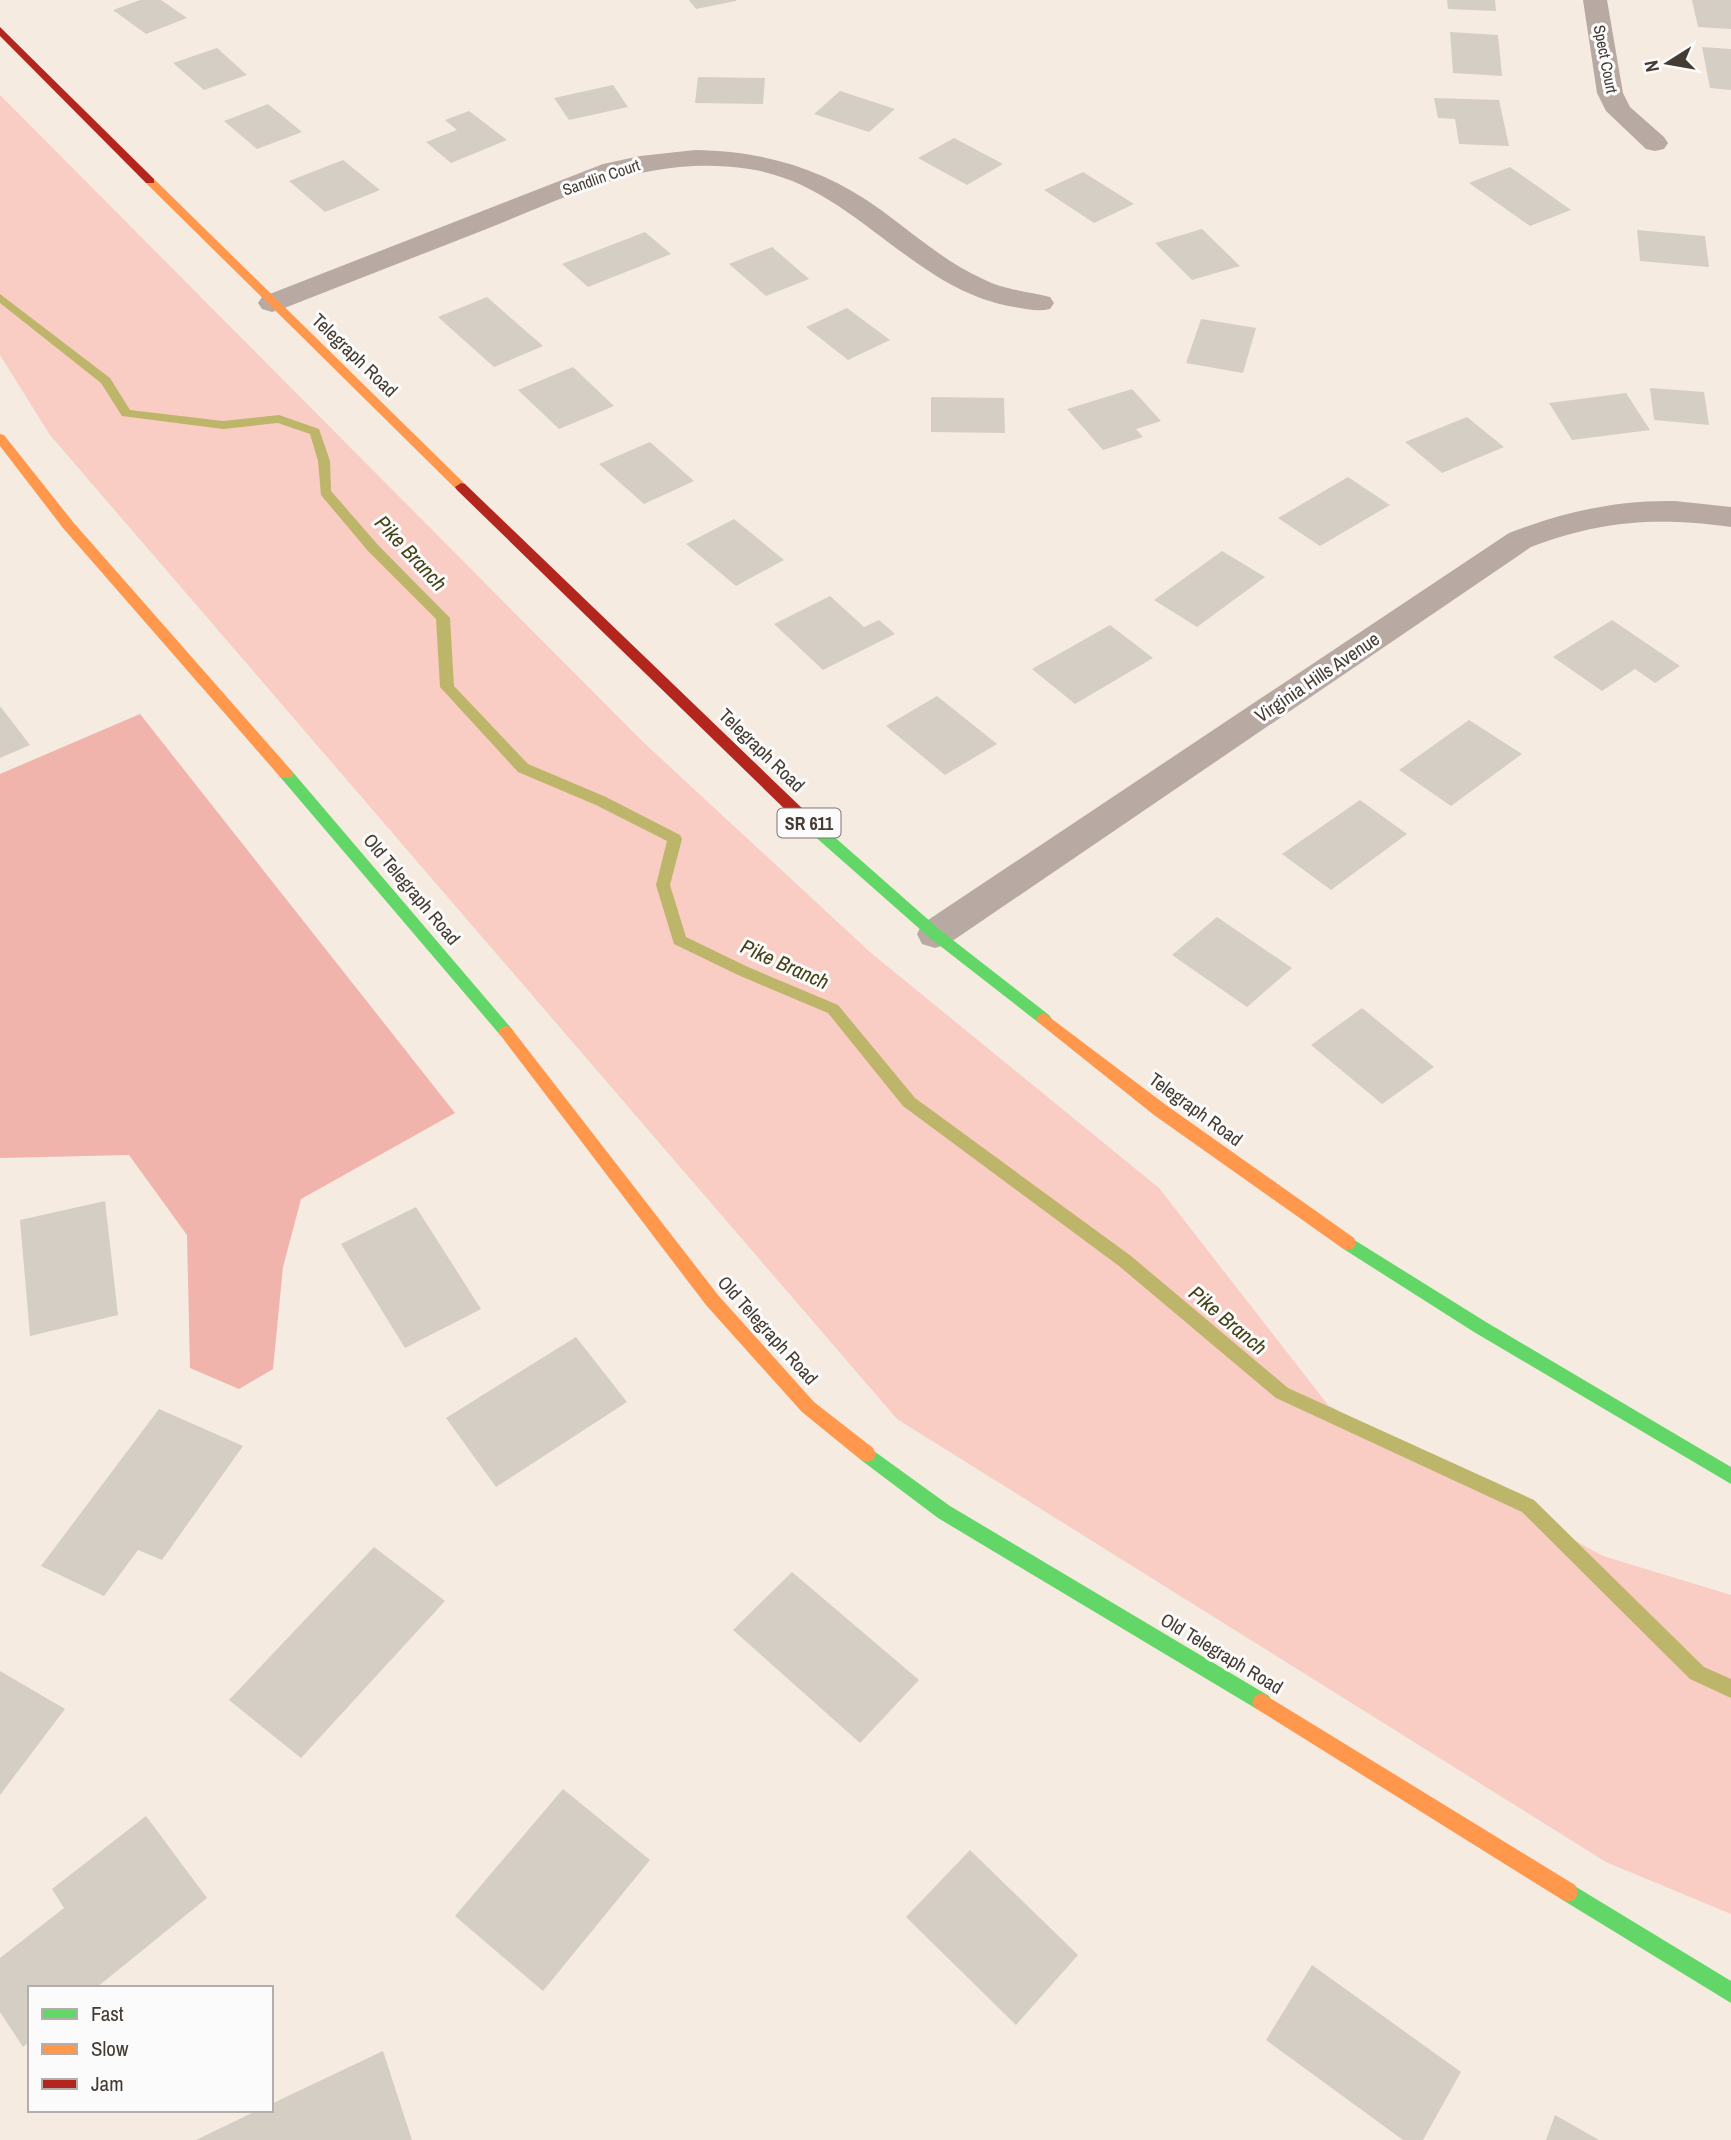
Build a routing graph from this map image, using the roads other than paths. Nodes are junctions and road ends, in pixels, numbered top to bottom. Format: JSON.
{"nodes":[{"id":1,"x":1595,"y":0,"type":"edge"},
{"id":2,"x":0,"y":30,"type":"edge"},
{"id":3,"x":1655,"y":143,"type":"dead end"},
{"id":4,"x":272,"y":303,"type":"junction"},
{"id":5,"x":1040,"y":303,"type":"dead end"},
{"id":6,"x":0,"y":438,"type":"edge"},
{"id":7,"x":1731,"y":517,"type":"edge"},
{"id":8,"x":935,"y":934,"type":"junction"},
{"id":9,"x":1731,"y":1476,"type":"edge"},
{"id":10,"x":1731,"y":1993,"type":"edge"}],
"edges":[{"from":1,"to":3,"type":"street","name":"Spect Court"},
{"from":2,"to":4,"type":"main road","name":"Telegraph Road","number":"SR 611"},
{"from":4,"to":5,"type":"street","name":"Sandlin Court"},
{"from":4,"to":8,"type":"main road","name":"Telegraph Road","number":"SR 611"},
{"from":6,"to":10,"type":"main road","name":"Old Telegraph Road"},
{"from":7,"to":8,"type":"street","name":"Virginia Hills Avenue"},
{"from":8,"to":9,"type":"main road","name":"Telegraph Road","number":"SR 611"}]}
